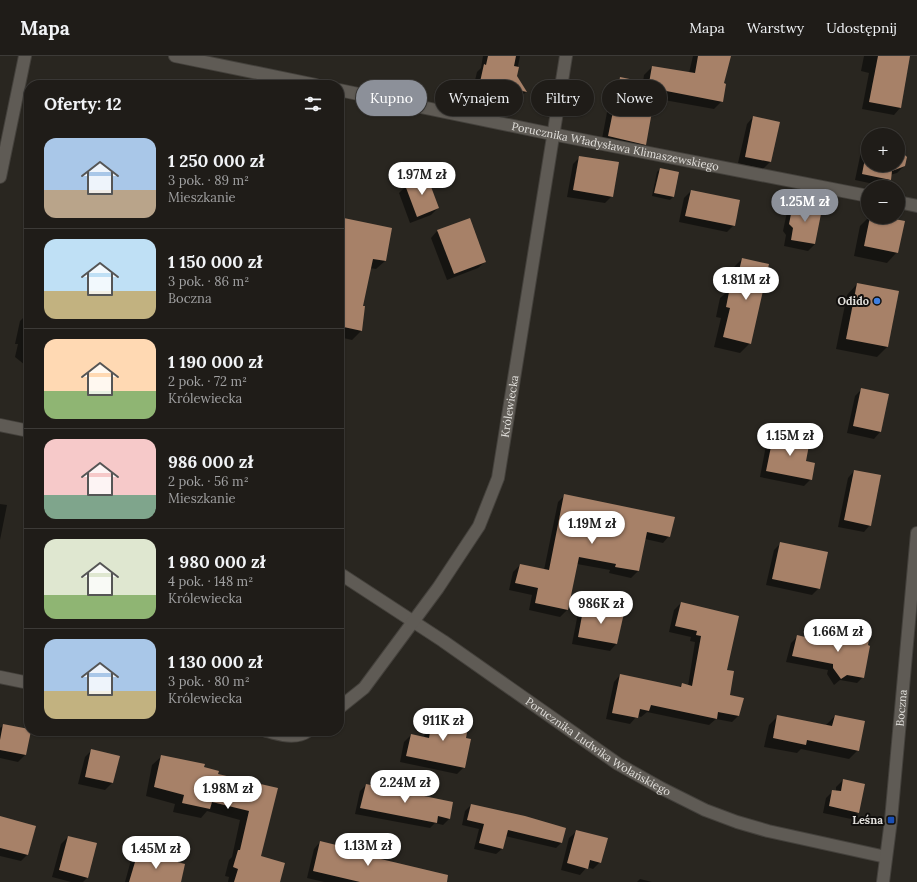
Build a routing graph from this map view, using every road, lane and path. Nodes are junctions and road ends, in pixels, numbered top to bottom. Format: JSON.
{"nodes":[{"id":1,"x":25,"y":56,"type":"edge"},
{"id":2,"x":174,"y":56,"type":"edge"},
{"id":3,"x":566,"y":56,"type":"edge"},
{"id":4,"x":292,"y":80,"type":"edge"},
{"id":5,"x":344,"y":91,"type":"edge"},
{"id":6,"x":552,"y":134,"type":"junction"},
{"id":7,"x":0,"y":177,"type":"edge"},
{"id":8,"x":861,"y":195,"type":"edge"},
{"id":9,"x":905,"y":203,"type":"edge"},
{"id":10,"x":917,"y":206,"type":"edge"},
{"id":11,"x":0,"y":425,"type":"edge"},
{"id":12,"x":24,"y":430,"type":"edge"},
{"id":13,"x":917,"y":533,"type":"edge"},
{"id":14,"x":344,"y":576,"type":"edge"},
{"id":15,"x":414,"y":621,"type":"junction"},
{"id":16,"x":0,"y":677,"type":"edge"},
{"id":17,"x":24,"y":682,"type":"edge"},
{"id":18,"x":344,"y":704,"type":"edge"},
{"id":19,"x":886,"y":857,"type":"junction"},
{"id":20,"x":883,"y":882,"type":"edge"}],
"edges":[{"from":1,"to":7,"type":"street"},
{"from":2,"to":4,"type":"street"},
{"from":3,"to":6,"type":"street","name":"Królewiecka"},
{"from":5,"to":6,"type":"street","name":"Porucznika Władysława Klimaszewskiego"},
{"from":6,"to":8,"type":"street","name":"Porucznika Władysława Klimaszewskiego"},
{"from":6,"to":15,"type":"street","name":"Królewiecka"},
{"from":9,"to":10,"type":"street"},
{"from":11,"to":12,"type":"street"},
{"from":13,"to":19,"type":"street","name":"Boczna"},
{"from":14,"to":15,"type":"street","name":"Porucznika Ludwika Wolańskiego"},
{"from":15,"to":18,"type":"street","name":"Królewiecka"},
{"from":15,"to":19,"type":"street","name":"Porucznika Ludwika Wolańskiego"},
{"from":16,"to":17,"type":"street"},
{"from":19,"to":20,"type":"street","name":"Boczna"}]}
